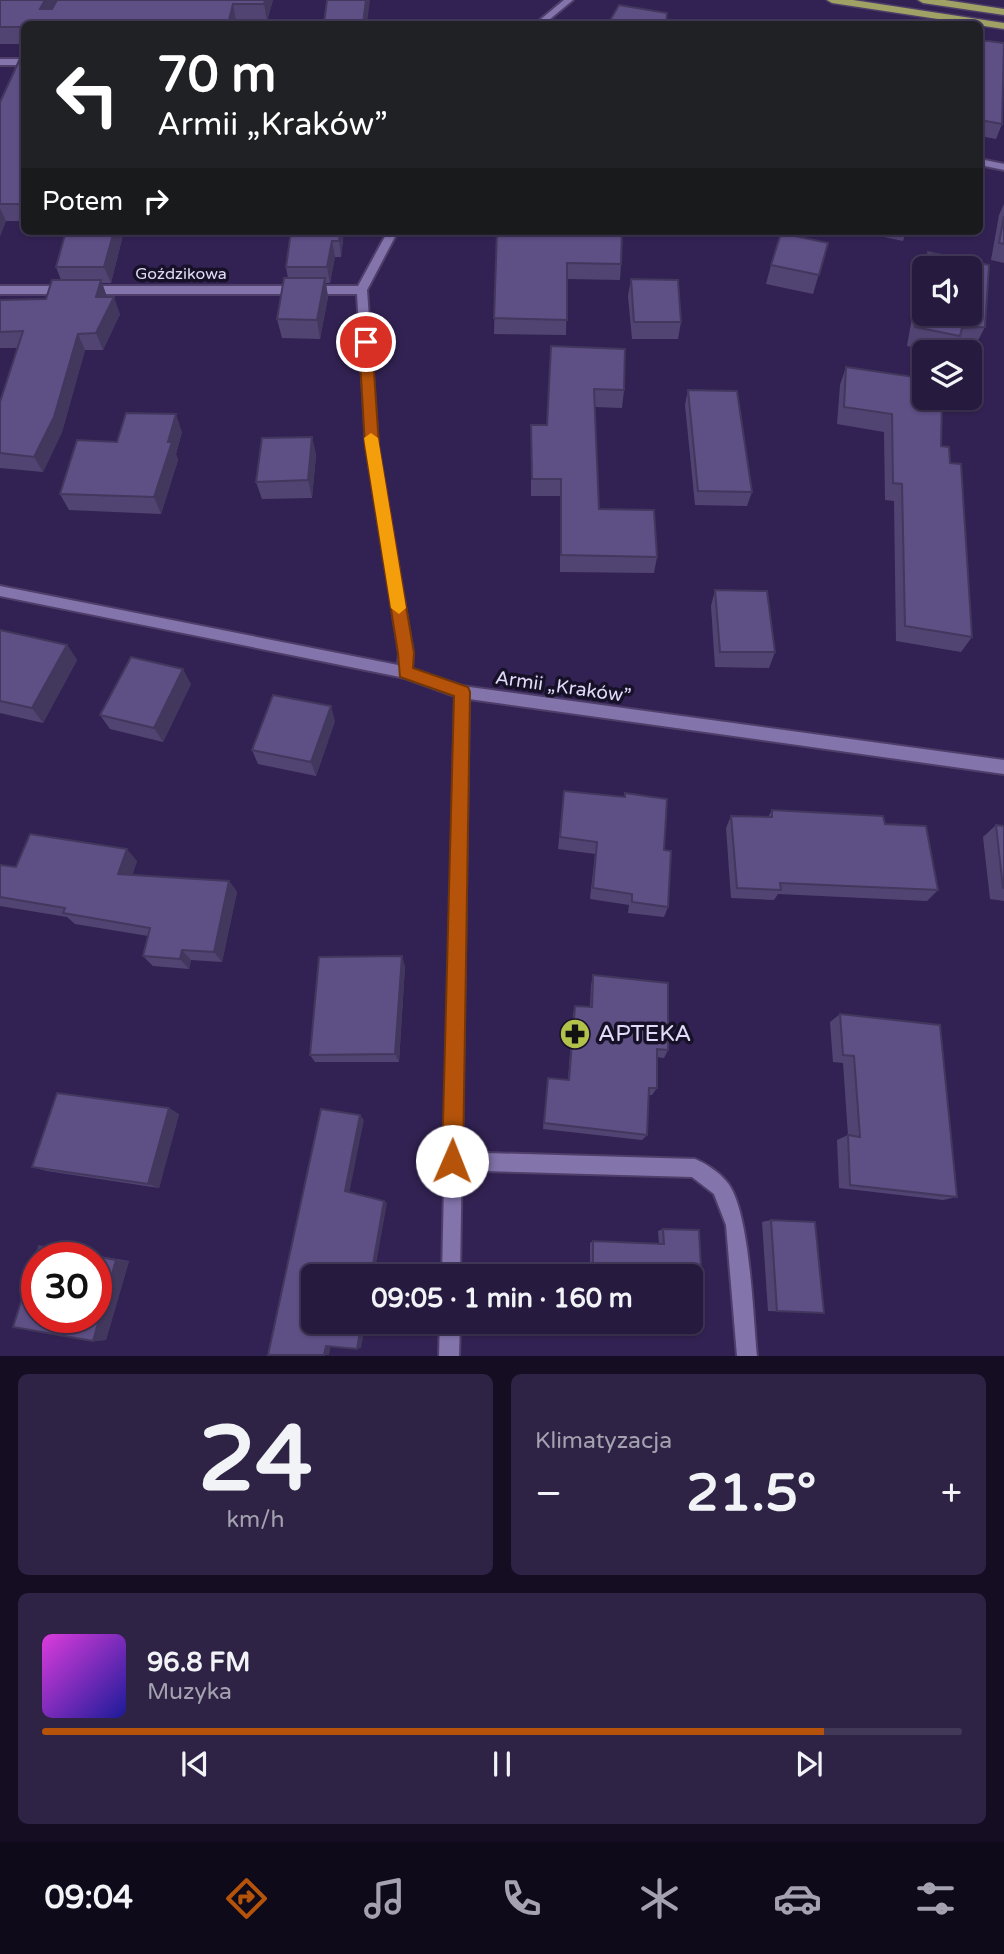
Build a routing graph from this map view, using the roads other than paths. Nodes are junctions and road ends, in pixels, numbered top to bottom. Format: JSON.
{"nodes":[{"id":1,"x":569,"y":0,"type":"edge"},
{"id":2,"x":832,"y":0,"type":"edge"},
{"id":3,"x":923,"y":0,"type":"edge"},
{"id":4,"x":1004,"y":12,"type":"edge"},
{"id":5,"x":543,"y":21,"type":"edge"},
{"id":6,"x":971,"y":21,"type":"edge"},
{"id":7,"x":983,"y":23,"type":"edge"},
{"id":8,"x":1004,"y":26,"type":"edge"},
{"id":9,"x":0,"y":62,"type":"edge"},
{"id":10,"x":21,"y":62,"type":"edge"},
{"id":11,"x":983,"y":163,"type":"edge"},
{"id":12,"x":1004,"y":167,"type":"edge"},
{"id":13,"x":391,"y":235,"type":"edge"},
{"id":14,"x":0,"y":290,"type":"edge"},
{"id":15,"x":362,"y":290,"type":"junction"},
{"id":16,"x":0,"y":591,"type":"edge"},
{"id":17,"x":405,"y":672,"type":"junction"},
{"id":18,"x":462,"y":692,"type":"junction"},
{"id":19,"x":1004,"y":767,"type":"edge"},
{"id":20,"x":452,"y":1161,"type":"junction"},
{"id":21,"x":451,"y":1264,"type":"edge"},
{"id":22,"x":450,"y":1334,"type":"edge"},
{"id":23,"x":449,"y":1356,"type":"edge"},
{"id":24,"x":747,"y":1356,"type":"edge"}],
"edges":[{"from":1,"to":5,"type":"street"},
{"from":2,"to":6,"type":"main road"},
{"from":3,"to":4,"type":"main road"},
{"from":7,"to":8,"type":"main road"},
{"from":9,"to":10,"type":"street"},
{"from":11,"to":12,"type":"street"},
{"from":13,"to":15,"type":"street"},
{"from":14,"to":15,"type":"street","name":"Goździkowa"},
{"from":15,"to":17,"type":"street"},
{"from":16,"to":17,"type":"street","name":"Armii „Kraków”"},
{"from":17,"to":18,"type":"street","name":"Armii „Kraków”"},
{"from":18,"to":19,"type":"street","name":"Armii „Kraków”"},
{"from":18,"to":20,"type":"street"},
{"from":20,"to":21,"type":"street"},
{"from":20,"to":24,"type":"street"},
{"from":22,"to":23,"type":"street"}]}
